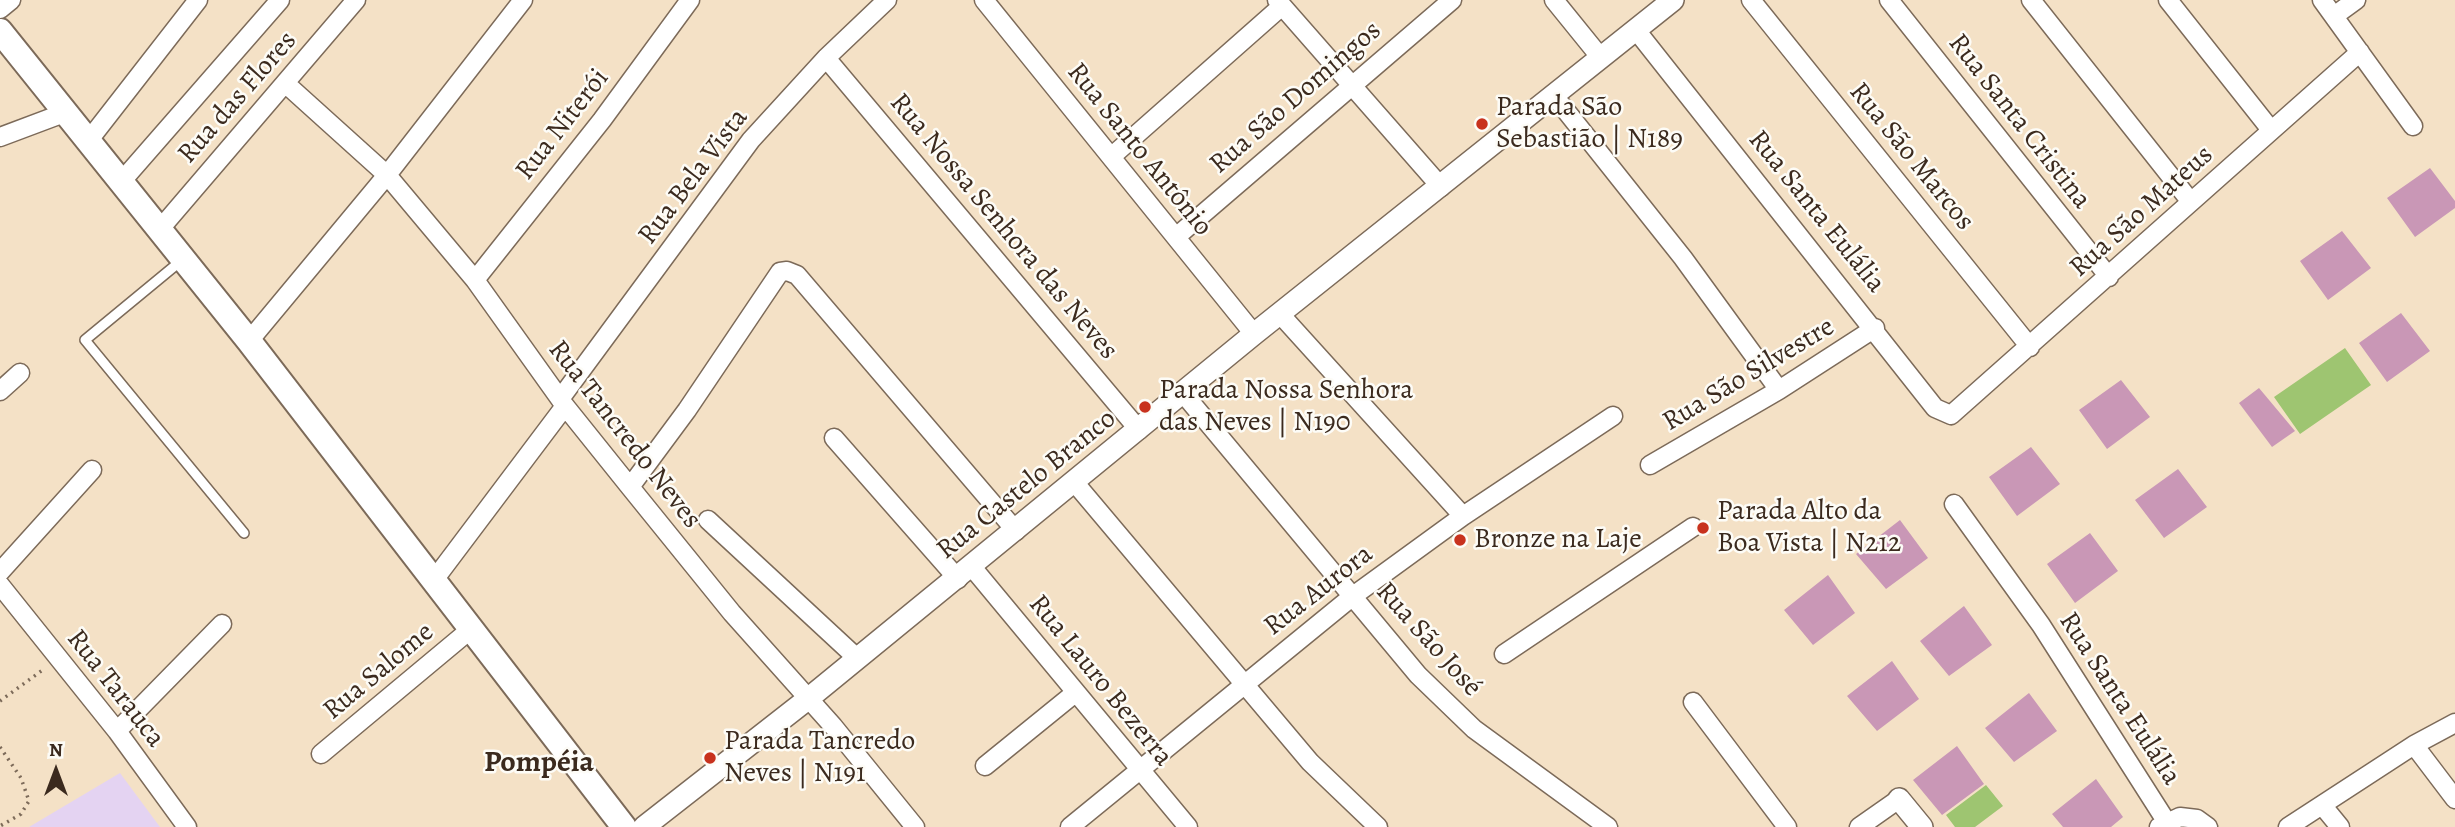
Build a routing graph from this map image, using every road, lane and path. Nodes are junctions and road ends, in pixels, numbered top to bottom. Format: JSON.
{"nodes":[{"id":1,"x":11,"y":0,"type":"edge"},
{"id":2,"x":198,"y":0,"type":"edge"},
{"id":3,"x":280,"y":0,"type":"edge"},
{"id":4,"x":356,"y":0,"type":"edge"},
{"id":5,"x":523,"y":0,"type":"edge"},
{"id":6,"x":690,"y":0,"type":"edge"},
{"id":7,"x":887,"y":0,"type":"edge"},
{"id":8,"x":984,"y":0,"type":"edge"},
{"id":9,"x":1452,"y":0,"type":"edge"},
{"id":10,"x":1554,"y":0,"type":"edge"},
{"id":11,"x":1674,"y":0,"type":"edge"},
{"id":12,"x":1751,"y":0,"type":"edge"},
{"id":13,"x":1889,"y":0,"type":"edge"},
{"id":14,"x":2031,"y":0,"type":"edge"},
{"id":15,"x":2168,"y":0,"type":"edge"},
{"id":16,"x":2322,"y":0,"type":"edge"},
{"id":17,"x":2356,"y":0,"type":"edge"},
{"id":18,"x":1279,"y":3,"type":"edge"},
{"id":19,"x":0,"y":9,"type":"edge"},
{"id":20,"x":2334,"y":16,"type":"junction"},
{"id":21,"x":1636,"y":30,"type":"junction"},
{"id":22,"x":0,"y":31,"type":"edge"},
{"id":23,"x":2360,"y":52,"type":"junction"},
{"id":24,"x":826,"y":58,"type":"junction"},
{"id":25,"x":1601,"y":58,"type":"junction"},
{"id":26,"x":285,"y":83,"type":"junction"},
{"id":27,"x":1352,"y":84,"type":"junction"},
{"id":28,"x":1555,"y":97,"type":"junction"},
{"id":29,"x":64,"y":113,"type":"junction"},
{"id":30,"x":2413,"y":126,"type":"dead end"},
{"id":31,"x":2271,"y":130,"type":"junction"},
{"id":32,"x":0,"y":137,"type":"edge"},
{"id":33,"x":89,"y":140,"type":"junction"},
{"id":34,"x":1111,"y":157,"type":"junction"},
{"id":35,"x":387,"y":175,"type":"junction"},
{"id":36,"x":121,"y":183,"type":"junction"},
{"id":37,"x":1441,"y":187,"type":"junction"},
{"id":38,"x":2191,"y":202,"type":"junction"},
{"id":39,"x":159,"y":229,"type":"junction"},
{"id":40,"x":1176,"y":237,"type":"junction"},
{"id":41,"x":183,"y":259,"type":"junction"},
{"id":42,"x":2109,"y":277,"type":"junction"},
{"id":43,"x":475,"y":280,"type":"junction"},
{"id":44,"x":1280,"y":314,"type":"junction"},
{"id":45,"x":1875,"y":328,"type":"junction"},
{"id":46,"x":1254,"y":334,"type":"junction"},
{"id":47,"x":249,"y":341,"type":"junction"},
{"id":48,"x":2030,"y":347,"type":"junction"},
{"id":49,"x":20,"y":373,"type":"dead end"},
{"id":50,"x":1779,"y":390,"type":"junction"},
{"id":51,"x":0,"y":391,"type":"edge"},
{"id":52,"x":1183,"y":393,"type":"junction"},
{"id":53,"x":563,"y":402,"type":"junction"},
{"id":54,"x":1959,"y":410,"type":"joint"},
{"id":55,"x":1613,"y":416,"type":"dead end"},
{"id":56,"x":1139,"y":430,"type":"junction"},
{"id":57,"x":834,"y":438,"type":"dead end"},
{"id":58,"x":1650,"y":466,"type":"dead end"},
{"id":59,"x":92,"y":470,"type":"dead end"},
{"id":60,"x":1075,"y":483,"type":"junction"},
{"id":61,"x":630,"y":487,"type":"junction"},
{"id":62,"x":1954,"y":504,"type":"dead end"},
{"id":63,"x":1463,"y":516,"type":"junction"},
{"id":64,"x":708,"y":520,"type":"dead end"},
{"id":65,"x":1693,"y":527,"type":"dead end"},
{"id":66,"x":1016,"y":531,"type":"junction"},
{"id":67,"x":244,"y":534,"type":"dead end"},
{"id":68,"x":0,"y":572,"type":"edge"},
{"id":69,"x":965,"y":573,"type":"junction"},
{"id":70,"x":434,"y":580,"type":"junction"},
{"id":71,"x":0,"y":585,"type":"edge"},
{"id":72,"x":1353,"y":596,"type":"junction"},
{"id":73,"x":222,"y":624,"type":"dead end"},
{"id":74,"x":471,"y":629,"type":"junction"},
{"id":75,"x":1504,"y":654,"type":"dead end"},
{"id":76,"x":58,"y":658,"type":"junction"},
{"id":77,"x":858,"y":659,"type":"junction"},
{"id":78,"x":1242,"y":684,"type":"junction"},
{"id":79,"x":1075,"y":693,"type":"junction"},
{"id":80,"x":809,"y":698,"type":"junction"},
{"id":81,"x":0,"y":701,"type":"edge"},
{"id":82,"x":1693,"y":702,"type":"dead end"},
{"id":83,"x":2455,"y":723,"type":"edge"},
{"id":84,"x":117,"y":731,"type":"junction"},
{"id":85,"x":2414,"y":745,"type":"junction"},
{"id":86,"x":0,"y":747,"type":"edge"},
{"id":87,"x":321,"y":754,"type":"dead end"},
{"id":88,"x":985,"y":766,"type":"dead end"},
{"id":89,"x":1139,"y":770,"type":"junction"},
{"id":90,"x":1899,"y":799,"type":"joint"},
{"id":91,"x":2455,"y":799,"type":"edge"},
{"id":92,"x":2322,"y":804,"type":"junction"},
{"id":93,"x":2162,"y":824,"type":"edge"},
{"id":94,"x":0,"y":826,"type":"edge"},
{"id":95,"x":187,"y":827,"type":"edge"},
{"id":96,"x":624,"y":827,"type":"edge"},
{"id":97,"x":644,"y":827,"type":"edge"},
{"id":98,"x":915,"y":827,"type":"edge"},
{"id":99,"x":1070,"y":827,"type":"edge"},
{"id":100,"x":1188,"y":827,"type":"edge"},
{"id":101,"x":1378,"y":827,"type":"edge"},
{"id":102,"x":1608,"y":827,"type":"edge"},
{"id":103,"x":1787,"y":827,"type":"edge"},
{"id":104,"x":1859,"y":827,"type":"edge"},
{"id":105,"x":1922,"y":827,"type":"edge"},
{"id":106,"x":2207,"y":827,"type":"edge"},
{"id":107,"x":2288,"y":827,"type":"edge"},
{"id":108,"x":2340,"y":827,"type":"edge"}],
"edges":[{"from":1,"to":19,"type":"street"},
{"from":2,"to":33,"type":"street"},
{"from":3,"to":36,"type":"street"},
{"from":4,"to":26,"type":"street","name":"Rua das Flores"},
{"from":5,"to":35,"type":"street"},
{"from":6,"to":43,"type":"street","name":"Rua Niterói"},
{"from":7,"to":24,"type":"street","name":"Rua Bela Vista"},
{"from":8,"to":34,"type":"street","name":"Rua Santo Antônio"},
{"from":9,"to":27,"type":"street","name":"Rua São Domingos"},
{"from":10,"to":25,"type":"street"},
{"from":11,"to":21,"type":"street","name":"Rua Castelo Branco"},
{"from":12,"to":48,"type":"street","name":"Rua São Marcos"},
{"from":13,"to":42,"type":"street","name":"Rua Santa Cristina"},
{"from":14,"to":38,"type":"street"},
{"from":15,"to":31,"type":"street"},
{"from":16,"to":20,"type":"street"},
{"from":17,"to":20,"type":"street"},
{"from":18,"to":27,"type":"street"},
{"from":18,"to":34,"type":"street"},
{"from":20,"to":23,"type":"street"},
{"from":21,"to":25,"type":"street","name":"Rua Castelo Branco"},
{"from":21,"to":45,"type":"street","name":"Rua Santa Eulália"},
{"from":22,"to":29,"type":"main road"},
{"from":23,"to":30,"type":"street"},
{"from":23,"to":31,"type":"street","name":"Rua São Mateus"},
{"from":24,"to":53,"type":"street","name":"Rua Bela Vista"},
{"from":24,"to":56,"type":"street","name":"Rua Nossa Senhora das Neves"},
{"from":25,"to":28,"type":"street","name":"Rua Castelo Branco"},
{"from":26,"to":35,"type":"street","name":"Rua Tancredo Neves"},
{"from":26,"to":39,"type":"street","name":"Rua das Flores"},
{"from":27,"to":37,"type":"street"},
{"from":27,"to":40,"type":"street","name":"Rua São Domingos"},
{"from":28,"to":37,"type":"street","name":"Rua Castelo Branco"},
{"from":28,"to":50,"type":"street"},
{"from":29,"to":32,"type":"street"},
{"from":29,"to":33,"type":"main road"},
{"from":31,"to":38,"type":"street","name":"Rua São Mateus"},
{"from":33,"to":36,"type":"main road"},
{"from":34,"to":40,"type":"street","name":"Rua Santo Antônio"},
{"from":35,"to":43,"type":"street","name":"Rua Tancredo Neves"},
{"from":35,"to":47,"type":"street"},
{"from":36,"to":39,"type":"main road"},
{"from":37,"to":44,"type":"street","name":"Rua Castelo Branco"},
{"from":38,"to":42,"type":"street","name":"Rua São Mateus"},
{"from":39,"to":41,"type":"main road"},
{"from":40,"to":46,"type":"street","name":"Rua Santo Antônio"},
{"from":41,"to":47,"type":"main road"},
{"from":41,"to":67,"type":"lane"},
{"from":42,"to":48,"type":"street","name":"Rua São Mateus"},
{"from":43,"to":53,"type":"street","name":"Rua Tancredo Neves"},
{"from":44,"to":46,"type":"street","name":"Rua Castelo Branco"},
{"from":44,"to":63,"type":"street"},
{"from":45,"to":50,"type":"street","name":"Rua São Silvestre"},
{"from":45,"to":54,"type":"street","name":"Rua Santa Eulália"},
{"from":46,"to":52,"type":"street","name":"Rua Castelo Branco"},
{"from":47,"to":70,"type":"main road"},
{"from":48,"to":54,"type":"street","name":"Rua São Mateus"},
{"from":49,"to":51,"type":"street"},
{"from":50,"to":58,"type":"street","name":"Rua São Silvestre"},
{"from":52,"to":56,"type":"street","name":"Rua Castelo Branco"},
{"from":52,"to":72,"type":"street","name":"Rua São José"},
{"from":53,"to":61,"type":"street","name":"Rua Tancredo Neves"},
{"from":53,"to":70,"type":"street","name":"Rua Bela Vista"},
{"from":55,"to":63,"type":"street","name":"Rua Aurora"},
{"from":56,"to":60,"type":"street","name":"Rua Castelo Branco"},
{"from":57,"to":69,"type":"street","name":"Rua Lauro Bezerra"},
{"from":59,"to":68,"type":"street"},
{"from":60,"to":66,"type":"street","name":"Rua Castelo Branco"},
{"from":60,"to":78,"type":"street"},
{"from":61,"to":66,"type":"street"},
{"from":61,"to":80,"type":"street","name":"Rua Tancredo Neves"},
{"from":62,"to":93,"type":"street","name":"Rua Santa Eulália"},
{"from":63,"to":72,"type":"street","name":"Rua Aurora"},
{"from":64,"to":77,"type":"street"},
{"from":65,"to":75,"type":"street"},
{"from":66,"to":69,"type":"street","name":"Rua Castelo Branco"},
{"from":69,"to":77,"type":"street","name":"Rua Castelo Branco"},
{"from":69,"to":79,"type":"street","name":"Rua Lauro Bezerra"},
{"from":70,"to":74,"type":"main road"},
{"from":71,"to":76,"type":"street","name":"Rua Tarauca"},
{"from":72,"to":78,"type":"street","name":"Rua Aurora"},
{"from":72,"to":102,"type":"street","name":"Rua São José"},
{"from":73,"to":84,"type":"street"},
{"from":74,"to":87,"type":"street","name":"Rua Salome"},
{"from":74,"to":96,"type":"main road"},
{"from":76,"to":81,"type":"path"},
{"from":76,"to":84,"type":"street","name":"Rua Tarauca"},
{"from":77,"to":80,"type":"street","name":"Rua Castelo Branco"},
{"from":78,"to":89,"type":"street","name":"Rua Aurora"},
{"from":78,"to":101,"type":"street"},
{"from":79,"to":88,"type":"street"},
{"from":79,"to":89,"type":"street","name":"Rua Lauro Bezerra"},
{"from":80,"to":97,"type":"street","name":"Rua Castelo Branco"},
{"from":80,"to":98,"type":"street","name":"Rua Tancredo Neves"},
{"from":82,"to":103,"type":"street"},
{"from":83,"to":85,"type":"street"},
{"from":84,"to":95,"type":"street","name":"Rua Tarauca"},
{"from":85,"to":91,"type":"street"},
{"from":85,"to":92,"type":"street"},
{"from":86,"to":94,"type":"path"},
{"from":89,"to":99,"type":"street","name":"Rua Aurora"},
{"from":89,"to":100,"type":"street","name":"Rua Lauro Bezerra"},
{"from":90,"to":104,"type":"street"},
{"from":90,"to":105,"type":"street"},
{"from":92,"to":107,"type":"street"},
{"from":92,"to":108,"type":"street"},
{"from":93,"to":106,"type":"street"}]}
